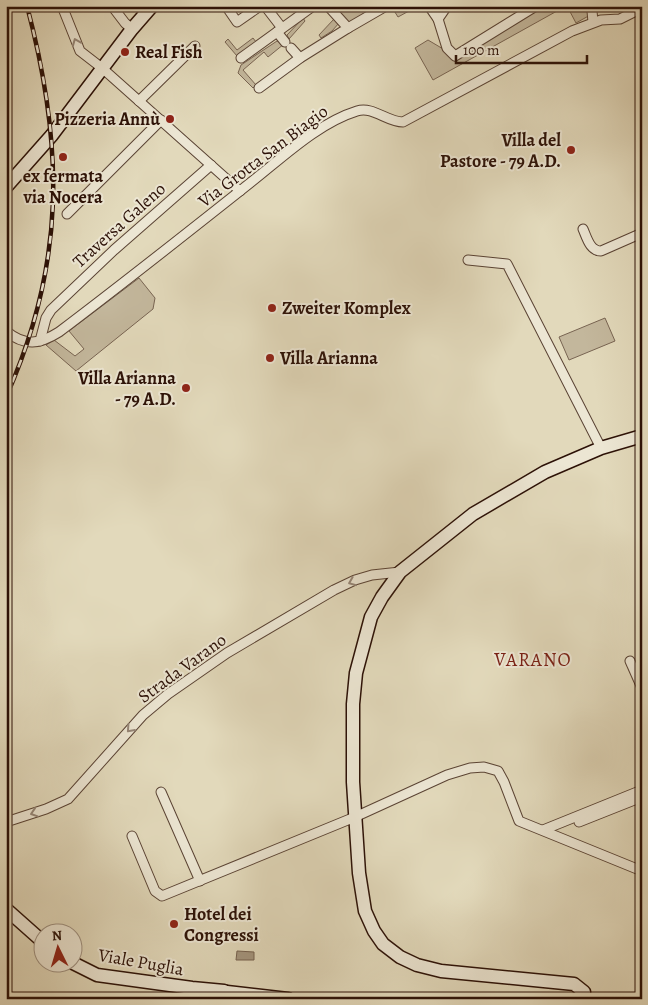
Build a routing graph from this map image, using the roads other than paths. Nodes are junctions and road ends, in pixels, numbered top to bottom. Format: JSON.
{"nodes":[{"id":1,"x":62,"y":6,"type":"edge"},
{"id":2,"x":112,"y":6,"type":"edge"},
{"id":3,"x":152,"y":6,"type":"edge"},
{"id":4,"x":226,"y":6,"type":"edge"},
{"id":5,"x":260,"y":6,"type":"edge"},
{"id":6,"x":264,"y":6,"type":"edge"},
{"id":7,"x":312,"y":6,"type":"edge"},
{"id":8,"x":328,"y":6,"type":"edge"},
{"id":9,"x":430,"y":6,"type":"edge"},
{"id":10,"x":447,"y":6,"type":"edge"},
{"id":11,"x":535,"y":6,"type":"edge"},
{"id":12,"x":589,"y":6,"type":"edge"},
{"id":13,"x":385,"y":7,"type":"edge"},
{"id":14,"x":642,"y":8,"type":"edge"},
{"id":15,"x":438,"y":19,"type":"junction"},
{"id":16,"x":593,"y":22,"type":"junction"},
{"id":17,"x":348,"y":28,"type":"junction"},
{"id":18,"x":132,"y":29,"type":"junction"},
{"id":19,"x":279,"y":30,"type":"junction"},
{"id":20,"x":194,"y":46,"type":"dead end"},
{"id":21,"x":241,"y":58,"type":"dead end"},
{"id":22,"x":300,"y":58,"type":"junction"},
{"id":23,"x":102,"y":68,"type":"junction"},
{"id":24,"x":260,"y":88,"type":"dead end"},
{"id":25,"x":139,"y":101,"type":"junction"},
{"id":26,"x":161,"y":120,"type":"junction"},
{"id":27,"x":211,"y":165,"type":"junction"},
{"id":28,"x":6,"y":187,"type":"edge"},
{"id":29,"x":240,"y":191,"type":"junction"},
{"id":30,"x":67,"y":214,"type":"dead end"},
{"id":31,"x":583,"y":229,"type":"dead end"},
{"id":32,"x":642,"y":233,"type":"edge"},
{"id":33,"x":468,"y":260,"type":"dead end"},
{"id":34,"x":6,"y":332,"type":"edge"},
{"id":35,"x":40,"y":340,"type":"junction"},
{"id":36,"x":642,"y":436,"type":"edge"},
{"id":37,"x":601,"y":448,"type":"junction"},
{"id":38,"x":400,"y":572,"type":"junction"},
{"id":39,"x":630,"y":661,"type":"dead end"},
{"id":40,"x":642,"y":688,"type":"edge"},
{"id":41,"x":642,"y":790,"type":"edge"},
{"id":42,"x":161,"y":792,"type":"dead end"},
{"id":43,"x":642,"y":797,"type":"edge"},
{"id":44,"x":355,"y":817,"type":"junction"},
{"id":45,"x":6,"y":822,"type":"edge"},
{"id":46,"x":547,"y":832,"type":"junction"},
{"id":47,"x":132,"y":836,"type":"dead end"},
{"id":48,"x":642,"y":871,"type":"edge"},
{"id":49,"x":200,"y":881,"type":"junction"},
{"id":50,"x":6,"y":909,"type":"edge"},
{"id":51,"x":32,"y":932,"type":"edge"},
{"id":52,"x":82,"y":968,"type":"edge"},
{"id":53,"x":192,"y":988,"type":"junction"},
{"id":54,"x":222,"y":995,"type":"edge"},
{"id":55,"x":246,"y":997,"type":"edge"},
{"id":56,"x":204,"y":999,"type":"edge"},
{"id":57,"x":288,"y":999,"type":"edge"},
{"id":58,"x":582,"y":999,"type":"edge"}],
"edges":[{"from":23,"to":1,"type":"street","one_way":true},
{"from":2,"to":18,"type":"street"},
{"from":3,"to":18,"type":"street"},
{"from":4,"to":5,"type":"street"},
{"from":6,"to":19,"type":"street"},
{"from":7,"to":19,"type":"street"},
{"from":8,"to":17,"type":"street"},
{"from":9,"to":15,"type":"street"},
{"from":10,"to":15,"type":"street"},
{"from":11,"to":15,"type":"street"},
{"from":12,"to":16,"type":"street"},
{"from":13,"to":17,"type":"street"},
{"from":14,"to":16,"type":"street","name":"Via Grotta San Biagio"},
{"from":16,"to":29,"type":"street","name":"Via Grotta San Biagio"},
{"from":17,"to":22,"type":"street"},
{"from":18,"to":23,"type":"street"},
{"from":19,"to":21,"type":"street"},
{"from":19,"to":22,"type":"street"},
{"from":20,"to":25,"type":"street"},
{"from":22,"to":24,"type":"street"},
{"from":23,"to":25,"type":"street"},
{"from":23,"to":28,"type":"street"},
{"from":25,"to":26,"type":"street"},
{"from":26,"to":27,"type":"street"},
{"from":26,"to":30,"type":"street"},
{"from":27,"to":29,"type":"street"},
{"from":27,"to":35,"type":"street","name":"Traversa Galeno"},
{"from":29,"to":35,"type":"street","name":"Via Grotta San Biagio"},
{"from":31,"to":32,"type":"street"},
{"from":33,"to":37,"type":"street"},
{"from":34,"to":35,"type":"street","name":"Via Grotta San Biagio"},
{"from":36,"to":37,"type":"street"},
{"from":37,"to":38,"type":"street"},
{"from":38,"to":44,"type":"street"},
{"from":38,"to":45,"type":"street","name":"Strada Varano","one_way":true},
{"from":39,"to":40,"type":"street"},
{"from":41,"to":46,"type":"street"},
{"from":42,"to":49,"type":"street"},
{"from":43,"to":46,"type":"street"},
{"from":44,"to":46,"type":"street"},
{"from":44,"to":49,"type":"street"},
{"from":44,"to":58,"type":"street"},
{"from":46,"to":48,"type":"street"},
{"from":47,"to":49,"type":"street"},
{"from":50,"to":51,"type":"street"},
{"from":52,"to":53,"type":"street","name":"Viale Puglia"},
{"from":53,"to":54,"type":"street"},
{"from":53,"to":56,"type":"street","name":"Viale Puglia"},
{"from":54,"to":55,"type":"street"},
{"from":55,"to":57,"type":"street"}]}
